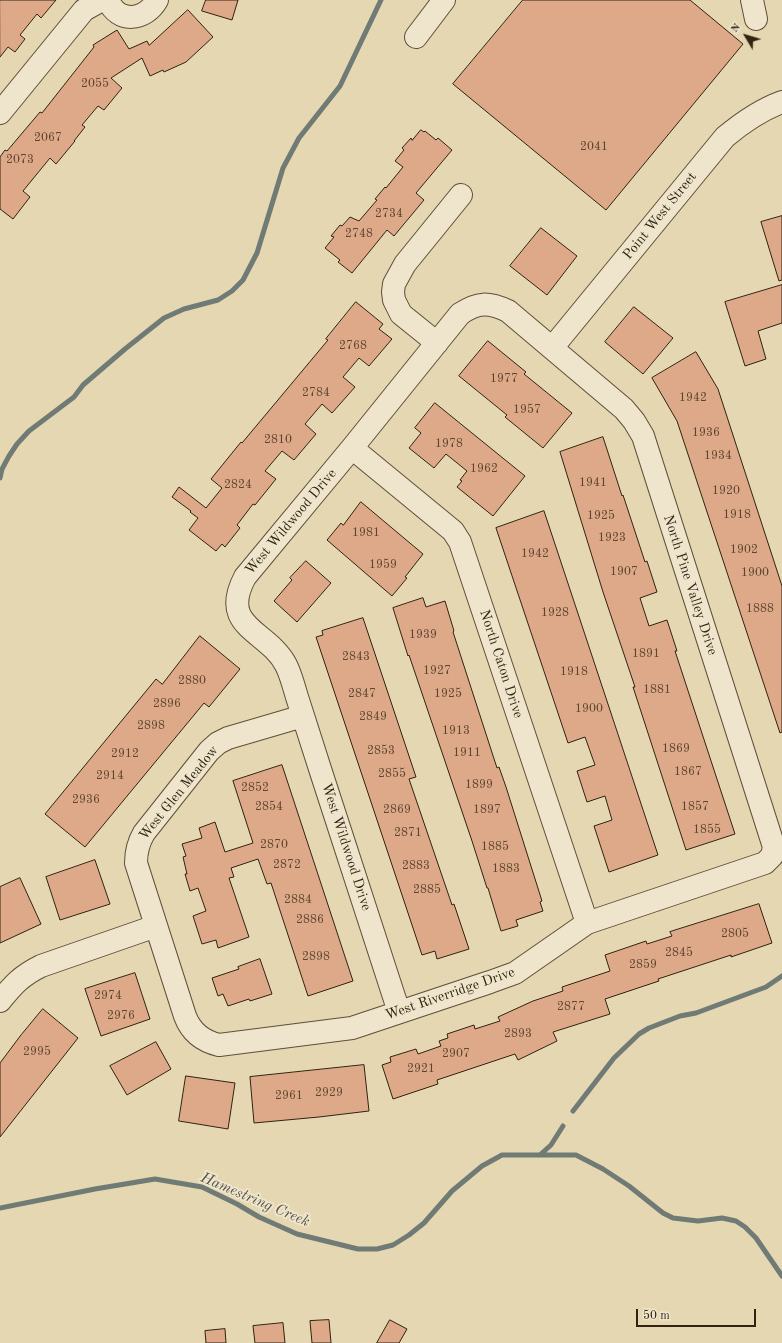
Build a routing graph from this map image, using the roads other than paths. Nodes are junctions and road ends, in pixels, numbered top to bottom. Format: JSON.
{"nodes":[{"id":1,"x":102,"y":0,"type":"edge"},
{"id":2,"x":108,"y":0,"type":"edge"},
{"id":3,"x":157,"y":0,"type":"edge"},
{"id":4,"x":444,"y":0,"type":"edge"},
{"id":5,"x":416,"y":37,"type":"dead end"},
{"id":6,"x":782,"y":102,"type":"edge"},
{"id":7,"x":0,"y":113,"type":"edge"},
{"id":8,"x":461,"y":195,"type":"dead end"},
{"id":9,"x":437,"y":343,"type":"junction"},
{"id":10,"x":552,"y":348,"type":"junction"},
{"id":11,"x":352,"y":448,"type":"junction"},
{"id":12,"x":303,"y":716,"type":"junction"},
{"id":13,"x":772,"y":856,"type":"joint"},
{"id":14,"x":587,"y":923,"type":"junction"},
{"id":15,"x":156,"y":926,"type":"junction"},
{"id":16,"x":0,"y":1001,"type":"edge"},
{"id":17,"x":399,"y":1012,"type":"junction"},
{"id":18,"x":201,"y":1038,"type":"joint"}],
"edges":[{"from":1,"to":7,"type":"street"},
{"from":2,"to":3,"type":"street"},
{"from":4,"to":5,"type":"street"},
{"from":6,"to":10,"type":"street","name":"Point West Street"},
{"from":8,"to":9,"type":"street"},
{"from":9,"to":10,"type":"street","name":"West Wildwood Drive"},
{"from":9,"to":11,"type":"street","name":"West Wildwood Drive"},
{"from":10,"to":13,"type":"street","name":"North Pine Valley Drive"},
{"from":11,"to":12,"type":"street","name":"West Wildwood Drive"},
{"from":11,"to":14,"type":"street","name":"North Caton Drive"},
{"from":12,"to":15,"type":"street","name":"West Glen Meadow"},
{"from":12,"to":17,"type":"street","name":"West Wildwood Drive"},
{"from":13,"to":14,"type":"street","name":"West Riverridge Drive"},
{"from":14,"to":17,"type":"street","name":"West Riverridge Drive"},
{"from":15,"to":16,"type":"street"},
{"from":15,"to":18,"type":"street","name":"West Glen Meadow"},
{"from":17,"to":18,"type":"street","name":"West Riverridge Drive"}]}
